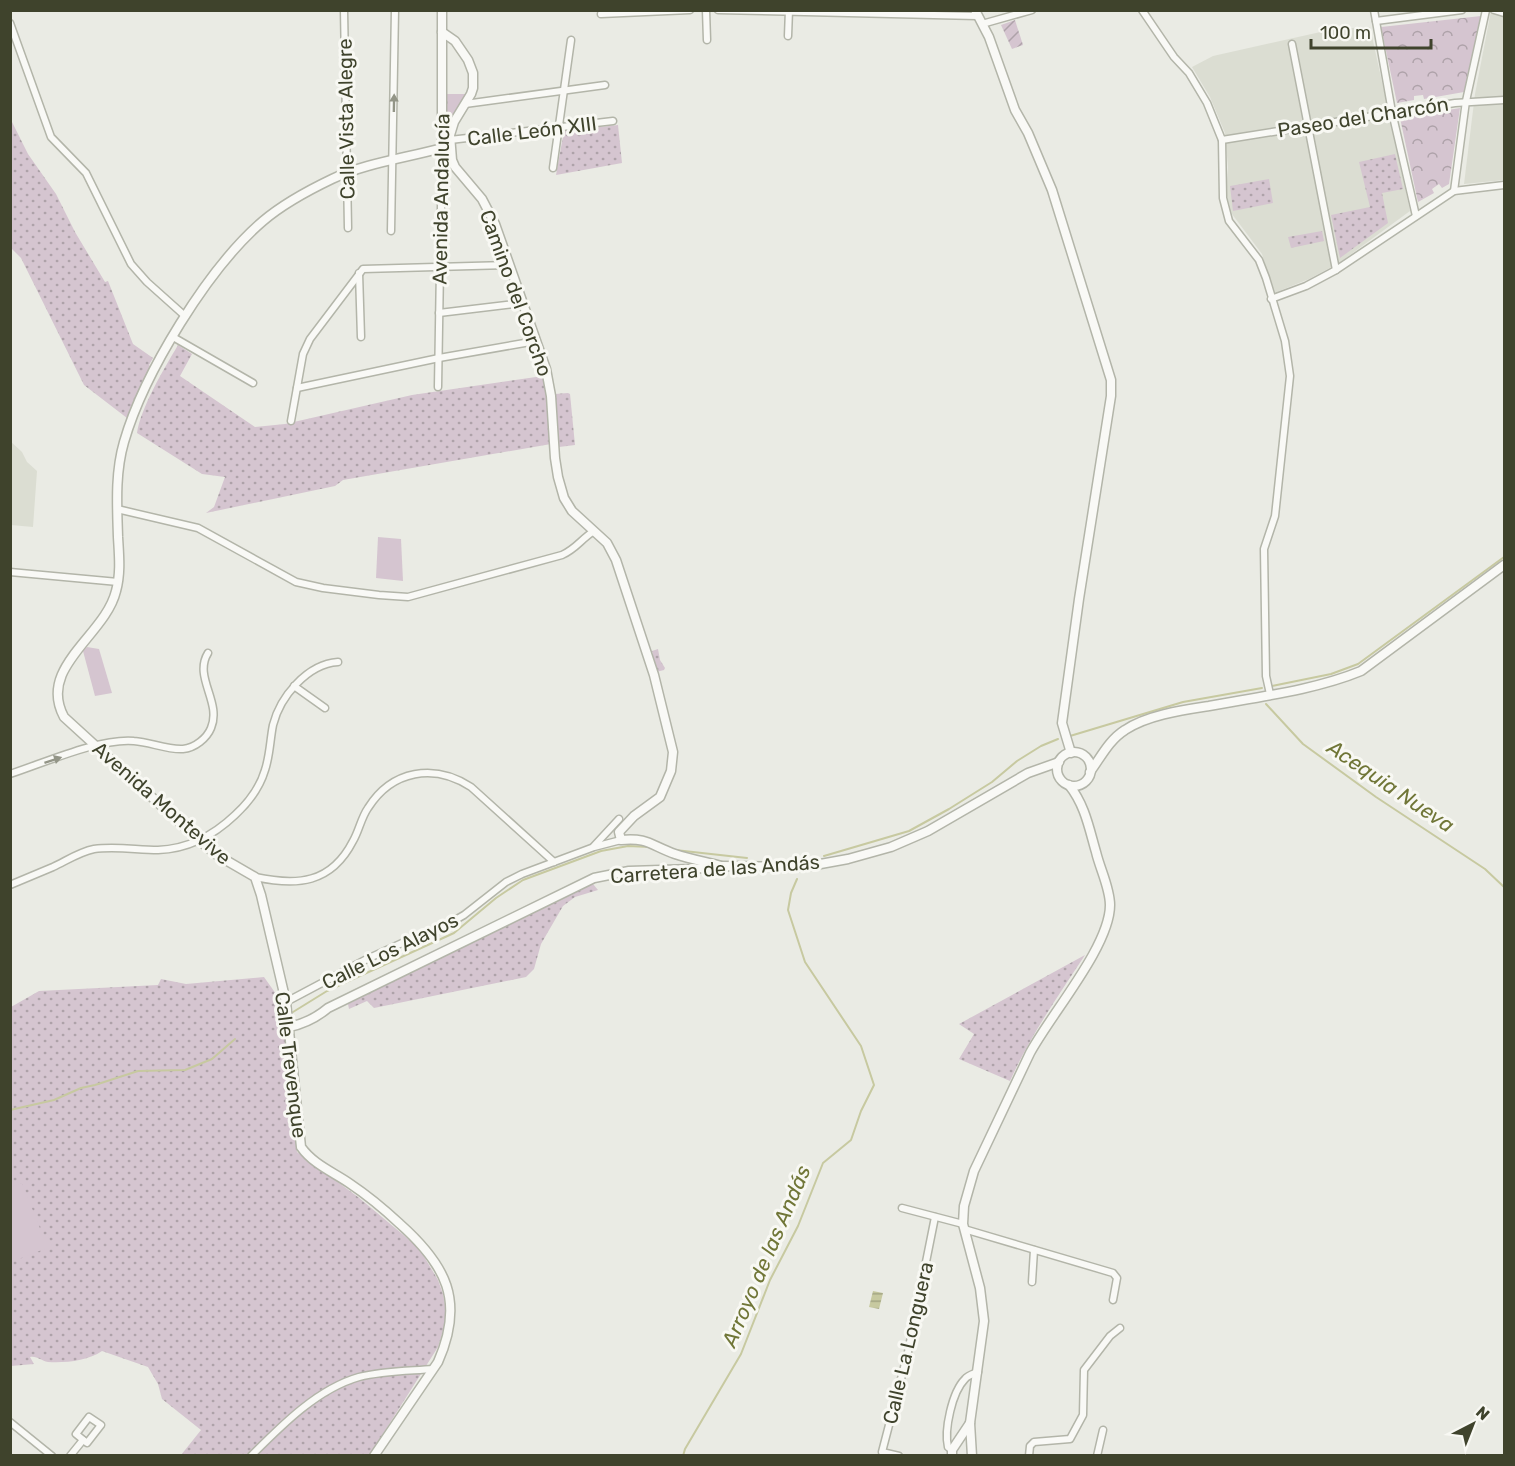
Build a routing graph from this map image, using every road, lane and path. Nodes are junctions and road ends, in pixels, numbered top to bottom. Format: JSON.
{"nodes":[{"id":1,"x":344,"y":10,"type":"edge"},
{"id":2,"x":395,"y":10,"type":"edge"},
{"id":3,"x":442,"y":10,"type":"edge"},
{"id":4,"x":690,"y":10,"type":"edge"},
{"id":5,"x":706,"y":10,"type":"edge"},
{"id":6,"x":718,"y":10,"type":"edge"},
{"id":7,"x":1032,"y":10,"type":"edge"},
{"id":8,"x":1142,"y":10,"type":"edge"},
{"id":9,"x":1374,"y":10,"type":"edge"},
{"id":10,"x":1395,"y":10,"type":"edge"},
{"id":11,"x":1462,"y":10,"type":"edge"},
{"id":12,"x":1486,"y":10,"type":"edge"},
{"id":13,"x":1494,"y":10,"type":"edge"},
{"id":14,"x":1441,"y":11,"type":"edge"},
{"id":15,"x":789,"y":12,"type":"edge"},
{"id":16,"x":1504,"y":13,"type":"edge"},
{"id":17,"x":601,"y":14,"type":"dead end"},
{"id":18,"x":978,"y":17,"type":"edge"},
{"id":19,"x":1395,"y":19,"type":"junction"},
{"id":20,"x":1376,"y":21,"type":"junction"},
{"id":21,"x":10,"y":23,"type":"edge"},
{"id":22,"x":442,"y":32,"type":"junction"},
{"id":23,"x":788,"y":36,"type":"dead end"},
{"id":24,"x":571,"y":40,"type":"dead end"},
{"id":25,"x":707,"y":40,"type":"dead end"},
{"id":26,"x":1292,"y":44,"type":"dead end"},
{"id":27,"x":605,"y":85,"type":"dead end"},
{"id":28,"x":564,"y":90,"type":"junction"},
{"id":29,"x":1504,"y":100,"type":"edge"},
{"id":30,"x":1466,"y":101,"type":"junction"},
{"id":31,"x":465,"y":104,"type":"junction"},
{"id":32,"x":1392,"y":112,"type":"junction"},
{"id":33,"x":613,"y":121,"type":"dead end"},
{"id":34,"x":1308,"y":126,"type":"junction"},
{"id":35,"x":558,"y":127,"type":"junction"},
{"id":36,"x":450,"y":140,"type":"junction"},
{"id":37,"x":1222,"y":140,"type":"junction"},
{"id":38,"x":442,"y":148,"type":"junction"},
{"id":39,"x":393,"y":161,"type":"junction"},
{"id":40,"x":553,"y":168,"type":"dead end"},
{"id":41,"x":348,"y":173,"type":"junction"},
{"id":42,"x":1504,"y":185,"type":"edge"},
{"id":43,"x":1454,"y":191,"type":"junction"},
{"id":44,"x":1416,"y":216,"type":"junction"},
{"id":45,"x":348,"y":228,"type":"dead end"},
{"id":46,"x":391,"y":231,"type":"dead end"},
{"id":47,"x":508,"y":265,"type":"junction"},
{"id":48,"x":439,"y":267,"type":"junction"},
{"id":49,"x":1336,"y":270,"type":"junction"},
{"id":50,"x":358,"y":272,"type":"junction"},
{"id":51,"x":1271,"y":299,"type":"junction"},
{"id":52,"x":522,"y":303,"type":"junction"},
{"id":53,"x":439,"y":313,"type":"junction"},
{"id":54,"x":185,"y":316,"type":"junction"},
{"id":55,"x":173,"y":337,"type":"junction"},
{"id":56,"x":361,"y":337,"type":"dead end"},
{"id":57,"x":536,"y":341,"type":"junction"},
{"id":58,"x":439,"y":358,"type":"junction"},
{"id":59,"x":253,"y":383,"type":"dead end"},
{"id":60,"x":438,"y":387,"type":"dead end"},
{"id":61,"x":297,"y":388,"type":"junction"},
{"id":62,"x":291,"y":422,"type":"dead end"},
{"id":63,"x":117,"y":509,"type":"junction"},
{"id":64,"x":594,"y":531,"type":"junction"},
{"id":65,"x":1504,"y":565,"type":"edge"},
{"id":66,"x":10,"y":572,"type":"edge"},
{"id":67,"x":118,"y":582,"type":"junction"},
{"id":68,"x":208,"y":653,"type":"dead end"},
{"id":69,"x":338,"y":662,"type":"dead end"},
{"id":70,"x":294,"y":686,"type":"junction"},
{"id":71,"x":1270,"y":694,"type":"junction"},
{"id":72,"x":325,"y":708,"type":"dead end"},
{"id":73,"x":95,"y":746,"type":"junction"},
{"id":74,"x":1071,"y":753,"type":"junction"},
{"id":75,"x":1083,"y":755,"type":"junction"},
{"id":76,"x":1100,"y":755,"type":"junction"},
{"id":77,"x":1059,"y":762,"type":"junction"},
{"id":78,"x":1040,"y":770,"type":"junction"},
{"id":79,"x":1090,"y":772,"type":"junction"},
{"id":80,"x":10,"y":774,"type":"edge"},
{"id":81,"x":1059,"y":776,"type":"junction"},
{"id":82,"x":1083,"y":783,"type":"junction"},
{"id":83,"x":1069,"y":785,"type":"junction"},
{"id":84,"x":1080,"y":800,"type":"junction"},
{"id":85,"x":619,"y":819,"type":"dead end"},
{"id":86,"x":628,"y":822,"type":"junction"},
{"id":87,"x":620,"y":836,"type":"junction"},
{"id":88,"x":632,"y":839,"type":"junction"},
{"id":89,"x":200,"y":841,"type":"junction"},
{"id":90,"x":594,"y":847,"type":"junction"},
{"id":91,"x":673,"y":856,"type":"junction"},
{"id":92,"x":554,"y":862,"type":"junction"},
{"id":93,"x":721,"y":866,"type":"junction"},
{"id":94,"x":673,"y":870,"type":"junction"},
{"id":95,"x":693,"y":870,"type":"junction"},
{"id":96,"x":255,"y":877,"type":"junction"},
{"id":97,"x":10,"y":885,"type":"edge"},
{"id":98,"x":286,"y":1002,"type":"junction"},
{"id":99,"x":289,"y":1027,"type":"junction"},
{"id":100,"x":902,"y":1208,"type":"dead end"},
{"id":101,"x":935,"y":1216,"type":"junction"},
{"id":102,"x":964,"y":1226,"type":"junction"},
{"id":103,"x":1034,"y":1250,"type":"junction"},
{"id":104,"x":1032,"y":1282,"type":"dead end"},
{"id":105,"x":1113,"y":1300,"type":"dead end"},
{"id":106,"x":1120,"y":1328,"type":"dead end"},
{"id":107,"x":434,"y":1369,"type":"junction"},
{"id":108,"x":978,"y":1372,"type":"junction"},
{"id":109,"x":10,"y":1422,"type":"edge"},
{"id":110,"x":970,"y":1423,"type":"junction"},
{"id":111,"x":1103,"y":1430,"type":"dead end"},
{"id":112,"x":82,"y":1440,"type":"dead end"},
{"id":113,"x":952,"y":1452,"type":"edge"},
{"id":114,"x":973,"y":1453,"type":"edge"},
{"id":115,"x":52,"y":1455,"type":"edge"},
{"id":116,"x":70,"y":1455,"type":"edge"},
{"id":117,"x":250,"y":1455,"type":"edge"},
{"id":118,"x":374,"y":1455,"type":"edge"},
{"id":119,"x":899,"y":1455,"type":"edge"},
{"id":120,"x":1029,"y":1455,"type":"edge"},
{"id":121,"x":1097,"y":1455,"type":"edge"}],
"edges":[{"from":1,"to":41,"type":"street","name":"Calle Vista Alegre"},
{"from":39,"to":2,"type":"street","one_way":true},
{"from":3,"to":22,"type":"street","name":"Avenida Andalucía"},
{"from":4,"to":17,"type":"street"},
{"from":5,"to":25,"type":"street"},
{"from":6,"to":15,"type":"street"},
{"from":7,"to":18,"type":"street"},
{"from":8,"to":37,"type":"street"},
{"from":9,"to":20,"type":"street"},
{"from":10,"to":19,"type":"street"},
{"from":11,"to":14,"type":"street"},
{"from":12,"to":30,"type":"street"},
{"from":13,"to":16,"type":"street"},
{"from":14,"to":19,"type":"street"},
{"from":15,"to":18,"type":"street"},
{"from":15,"to":23,"type":"street"},
{"from":18,"to":74,"type":"street"},
{"from":19,"to":20,"type":"street"},
{"from":20,"to":32,"type":"street"},
{"from":21,"to":54,"type":"street"},
{"from":22,"to":31,"type":"street"},
{"from":22,"to":38,"type":"street","name":"Avenida Andalucía"},
{"from":24,"to":28,"type":"street"},
{"from":26,"to":34,"type":"street"},
{"from":27,"to":28,"type":"street"},
{"from":28,"to":31,"type":"street"},
{"from":28,"to":35,"type":"street"},
{"from":29,"to":30,"type":"street","name":"Paseo del Charcón"},
{"from":30,"to":32,"type":"street","name":"Paseo del Charcón"},
{"from":30,"to":43,"type":"street"},
{"from":31,"to":36,"type":"street"},
{"from":32,"to":34,"type":"street","name":"Paseo del Charcón"},
{"from":32,"to":44,"type":"street"},
{"from":33,"to":35,"type":"street","name":"Calle León XIII"},
{"from":34,"to":37,"type":"street","name":"Paseo del Charcón"},
{"from":34,"to":49,"type":"street"},
{"from":35,"to":36,"type":"street","name":"Calle León XIII"},
{"from":35,"to":40,"type":"street"},
{"from":36,"to":47,"type":"street","name":"Camino del Corcho"},
{"from":37,"to":51,"type":"street"},
{"from":38,"to":39,"type":"street","name":"Avenida Montevive"},
{"from":38,"to":48,"type":"street","name":"Avenida Andalucía"},
{"from":39,"to":41,"type":"street","name":"Avenida Montevive"},
{"from":39,"to":46,"type":"street"},
{"from":41,"to":45,"type":"street","name":"Calle Vista Alegre"},
{"from":41,"to":54,"type":"street","name":"Avenida Montevive"},
{"from":42,"to":43,"type":"street"},
{"from":43,"to":44,"type":"street"},
{"from":44,"to":49,"type":"street"},
{"from":47,"to":48,"type":"street"},
{"from":47,"to":52,"type":"street","name":"Camino del Corcho"},
{"from":48,"to":50,"type":"street"},
{"from":48,"to":53,"type":"street","name":"Avenida Andalucía"},
{"from":49,"to":51,"type":"street"},
{"from":50,"to":56,"type":"street"},
{"from":50,"to":61,"type":"street"},
{"from":51,"to":71,"type":"street"},
{"from":52,"to":53,"type":"street"},
{"from":52,"to":57,"type":"street","name":"Camino del Corcho"},
{"from":53,"to":58,"type":"street","name":"Avenida Andalucía"},
{"from":54,"to":55,"type":"street","name":"Avenida Montevive"},
{"from":55,"to":59,"type":"street"},
{"from":55,"to":63,"type":"street","name":"Avenida Montevive"},
{"from":57,"to":58,"type":"street"},
{"from":57,"to":64,"type":"street","name":"Camino del Corcho"},
{"from":58,"to":60,"type":"street","name":"Avenida Andalucía"},
{"from":58,"to":61,"type":"street"},
{"from":61,"to":62,"type":"street"},
{"from":63,"to":64,"type":"street"},
{"from":63,"to":67,"type":"street","name":"Avenida Montevive"},
{"from":64,"to":86,"type":"street","name":"Camino del Corcho"},
{"from":65,"to":71,"type":"street"},
{"from":66,"to":67,"type":"street"},
{"from":67,"to":73,"type":"street","name":"Avenida Montevive"},
{"from":68,"to":73,"type":"street"},
{"from":69,"to":70,"type":"street"},
{"from":70,"to":72,"type":"street"},
{"from":70,"to":89,"type":"street"},
{"from":71,"to":76,"type":"street"},
{"from":80,"to":73,"type":"street","one_way":true},
{"from":73,"to":89,"type":"street","name":"Avenida Montevive"},
{"from":74,"to":75,"type":"street"},
{"from":74,"to":77,"type":"street"},
{"from":75,"to":76,"type":"street"},
{"from":75,"to":79,"type":"street"},
{"from":76,"to":79,"type":"street"},
{"from":77,"to":78,"type":"street","name":"Carretera de las Andás"},
{"from":77,"to":81,"type":"street"},
{"from":78,"to":81,"type":"street"},
{"from":78,"to":93,"type":"street","name":"Carretera de las Andás"},
{"from":79,"to":82,"type":"street"},
{"from":81,"to":83,"type":"street"},
{"from":82,"to":83,"type":"street"},
{"from":82,"to":84,"type":"street"},
{"from":83,"to":84,"type":"street"},
{"from":84,"to":102,"type":"street"},
{"from":85,"to":90,"type":"street","name":"Camino del Corcho"},
{"from":86,"to":87,"type":"street","name":"Camino del Corcho"},
{"from":86,"to":88,"type":"street"},
{"from":87,"to":88,"type":"street"},
{"from":87,"to":90,"type":"street","name":"Camino del Corcho"},
{"from":88,"to":91,"type":"street"},
{"from":89,"to":96,"type":"street","name":"Avenida Montevive"},
{"from":89,"to":97,"type":"street"},
{"from":90,"to":92,"type":"street","name":"Camino del Corcho"},
{"from":91,"to":93,"type":"street"},
{"from":91,"to":94,"type":"street"},
{"from":91,"to":95,"type":"street"},
{"from":92,"to":96,"type":"street","name":"Avenida Montevive"},
{"from":92,"to":98,"type":"street","name":"Calle Los Alayos"},
{"from":93,"to":95,"type":"street","name":"Carretera de las Andás"},
{"from":94,"to":95,"type":"street","name":"Carretera de las Andás"},
{"from":94,"to":99,"type":"street","name":"Carretera de las Andás"},
{"from":96,"to":98,"type":"street","name":"Calle Trevenque"},
{"from":98,"to":99,"type":"street","name":"Calle Trevenque"},
{"from":99,"to":107,"type":"street","name":"Calle Trevenque"},
{"from":100,"to":101,"type":"street"},
{"from":101,"to":102,"type":"street"},
{"from":101,"to":119,"type":"street","name":"Calle La Longuera"},
{"from":102,"to":103,"type":"street"},
{"from":102,"to":108,"type":"street"},
{"from":103,"to":104,"type":"street"},
{"from":103,"to":105,"type":"street"},
{"from":106,"to":120,"type":"street"},
{"from":107,"to":117,"type":"street"},
{"from":107,"to":118,"type":"street","name":"Calle Trevenque"},
{"from":108,"to":110,"type":"street"},
{"from":108,"to":113,"type":"street"},
{"from":109,"to":115,"type":"street"},
{"from":110,"to":113,"type":"street"},
{"from":110,"to":114,"type":"street"},
{"from":111,"to":121,"type":"street"},
{"from":112,"to":116,"type":"street"},
{"from":113,"to":114,"type":"street"}]}
